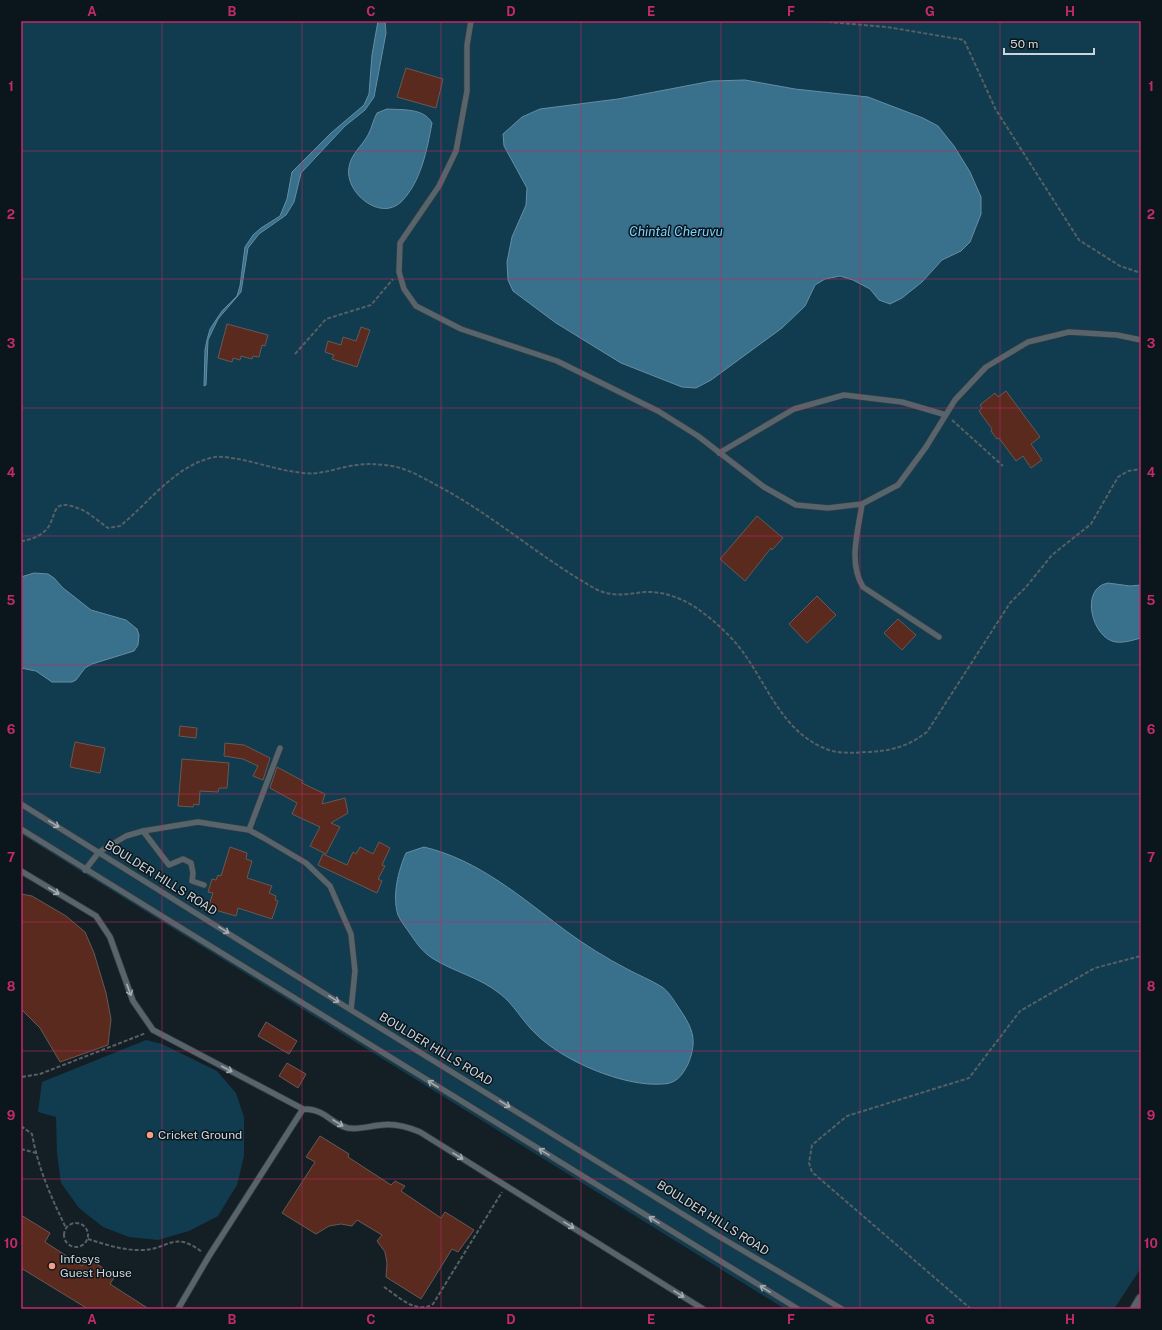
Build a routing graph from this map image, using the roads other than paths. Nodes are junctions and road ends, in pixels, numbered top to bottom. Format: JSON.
{"nodes":[{"id":1,"x":471,"y":21,"type":"edge"},
{"id":2,"x":1141,"y":340,"type":"edge"},
{"id":3,"x":946,"y":415,"type":"junction"},
{"id":4,"x":719,"y":453,"type":"junction"},
{"id":5,"x":862,"y":504,"type":"junction"},
{"id":6,"x":940,"y":637,"type":"dead end"},
{"id":7,"x":280,"y":748,"type":"dead end"},
{"id":8,"x":21,"y":804,"type":"edge"},
{"id":9,"x":21,"y":829,"type":"edge"},
{"id":10,"x":249,"y":830,"type":"junction"},
{"id":11,"x":143,"y":831,"type":"junction"},
{"id":12,"x":99,"y":852,"type":"junction"},
{"id":13,"x":85,"y":870,"type":"junction"},
{"id":14,"x":21,"y":871,"type":"edge"},
{"id":15,"x":204,"y":885,"type":"dead end"},
{"id":16,"x":352,"y":1010,"type":"junction"},
{"id":17,"x":303,"y":1109,"type":"junction"},
{"id":18,"x":1141,"y":1299,"type":"edge"},
{"id":19,"x":178,"y":1309,"type":"edge"},
{"id":20,"x":703,"y":1309,"type":"edge"},
{"id":21,"x":798,"y":1309,"type":"edge"},
{"id":22,"x":842,"y":1309,"type":"edge"},
{"id":23,"x":1135,"y":1309,"type":"edge"}],
"edges":[{"from":1,"to":4,"type":"lane"},
{"from":2,"to":3,"type":"lane"},
{"from":3,"to":4,"type":"lane"},
{"from":3,"to":5,"type":"lane"},
{"from":4,"to":5,"type":"lane"},
{"from":5,"to":6,"type":"lane"},
{"from":7,"to":10,"type":"lane"},
{"from":8,"to":12,"type":"lane","name":"BOULDER HILLS ROAD","one_way":true},
{"from":9,"to":13,"type":"lane"},
{"from":10,"to":11,"type":"lane"},
{"from":10,"to":16,"type":"lane"},
{"from":11,"to":12,"type":"lane"},
{"from":11,"to":15,"type":"lane"},
{"from":12,"to":13,"type":"lane"},
{"from":12,"to":16,"type":"lane","name":"BOULDER HILLS ROAD","one_way":true},
{"from":21,"to":13,"type":"lane","one_way":true},
{"from":14,"to":17,"type":"lane","one_way":true},
{"from":16,"to":22,"type":"lane","name":"BOULDER HILLS ROAD","one_way":true},
{"from":17,"to":19,"type":"lane"},
{"from":17,"to":20,"type":"lane","one_way":true},
{"from":18,"to":23,"type":"main road"}]}
